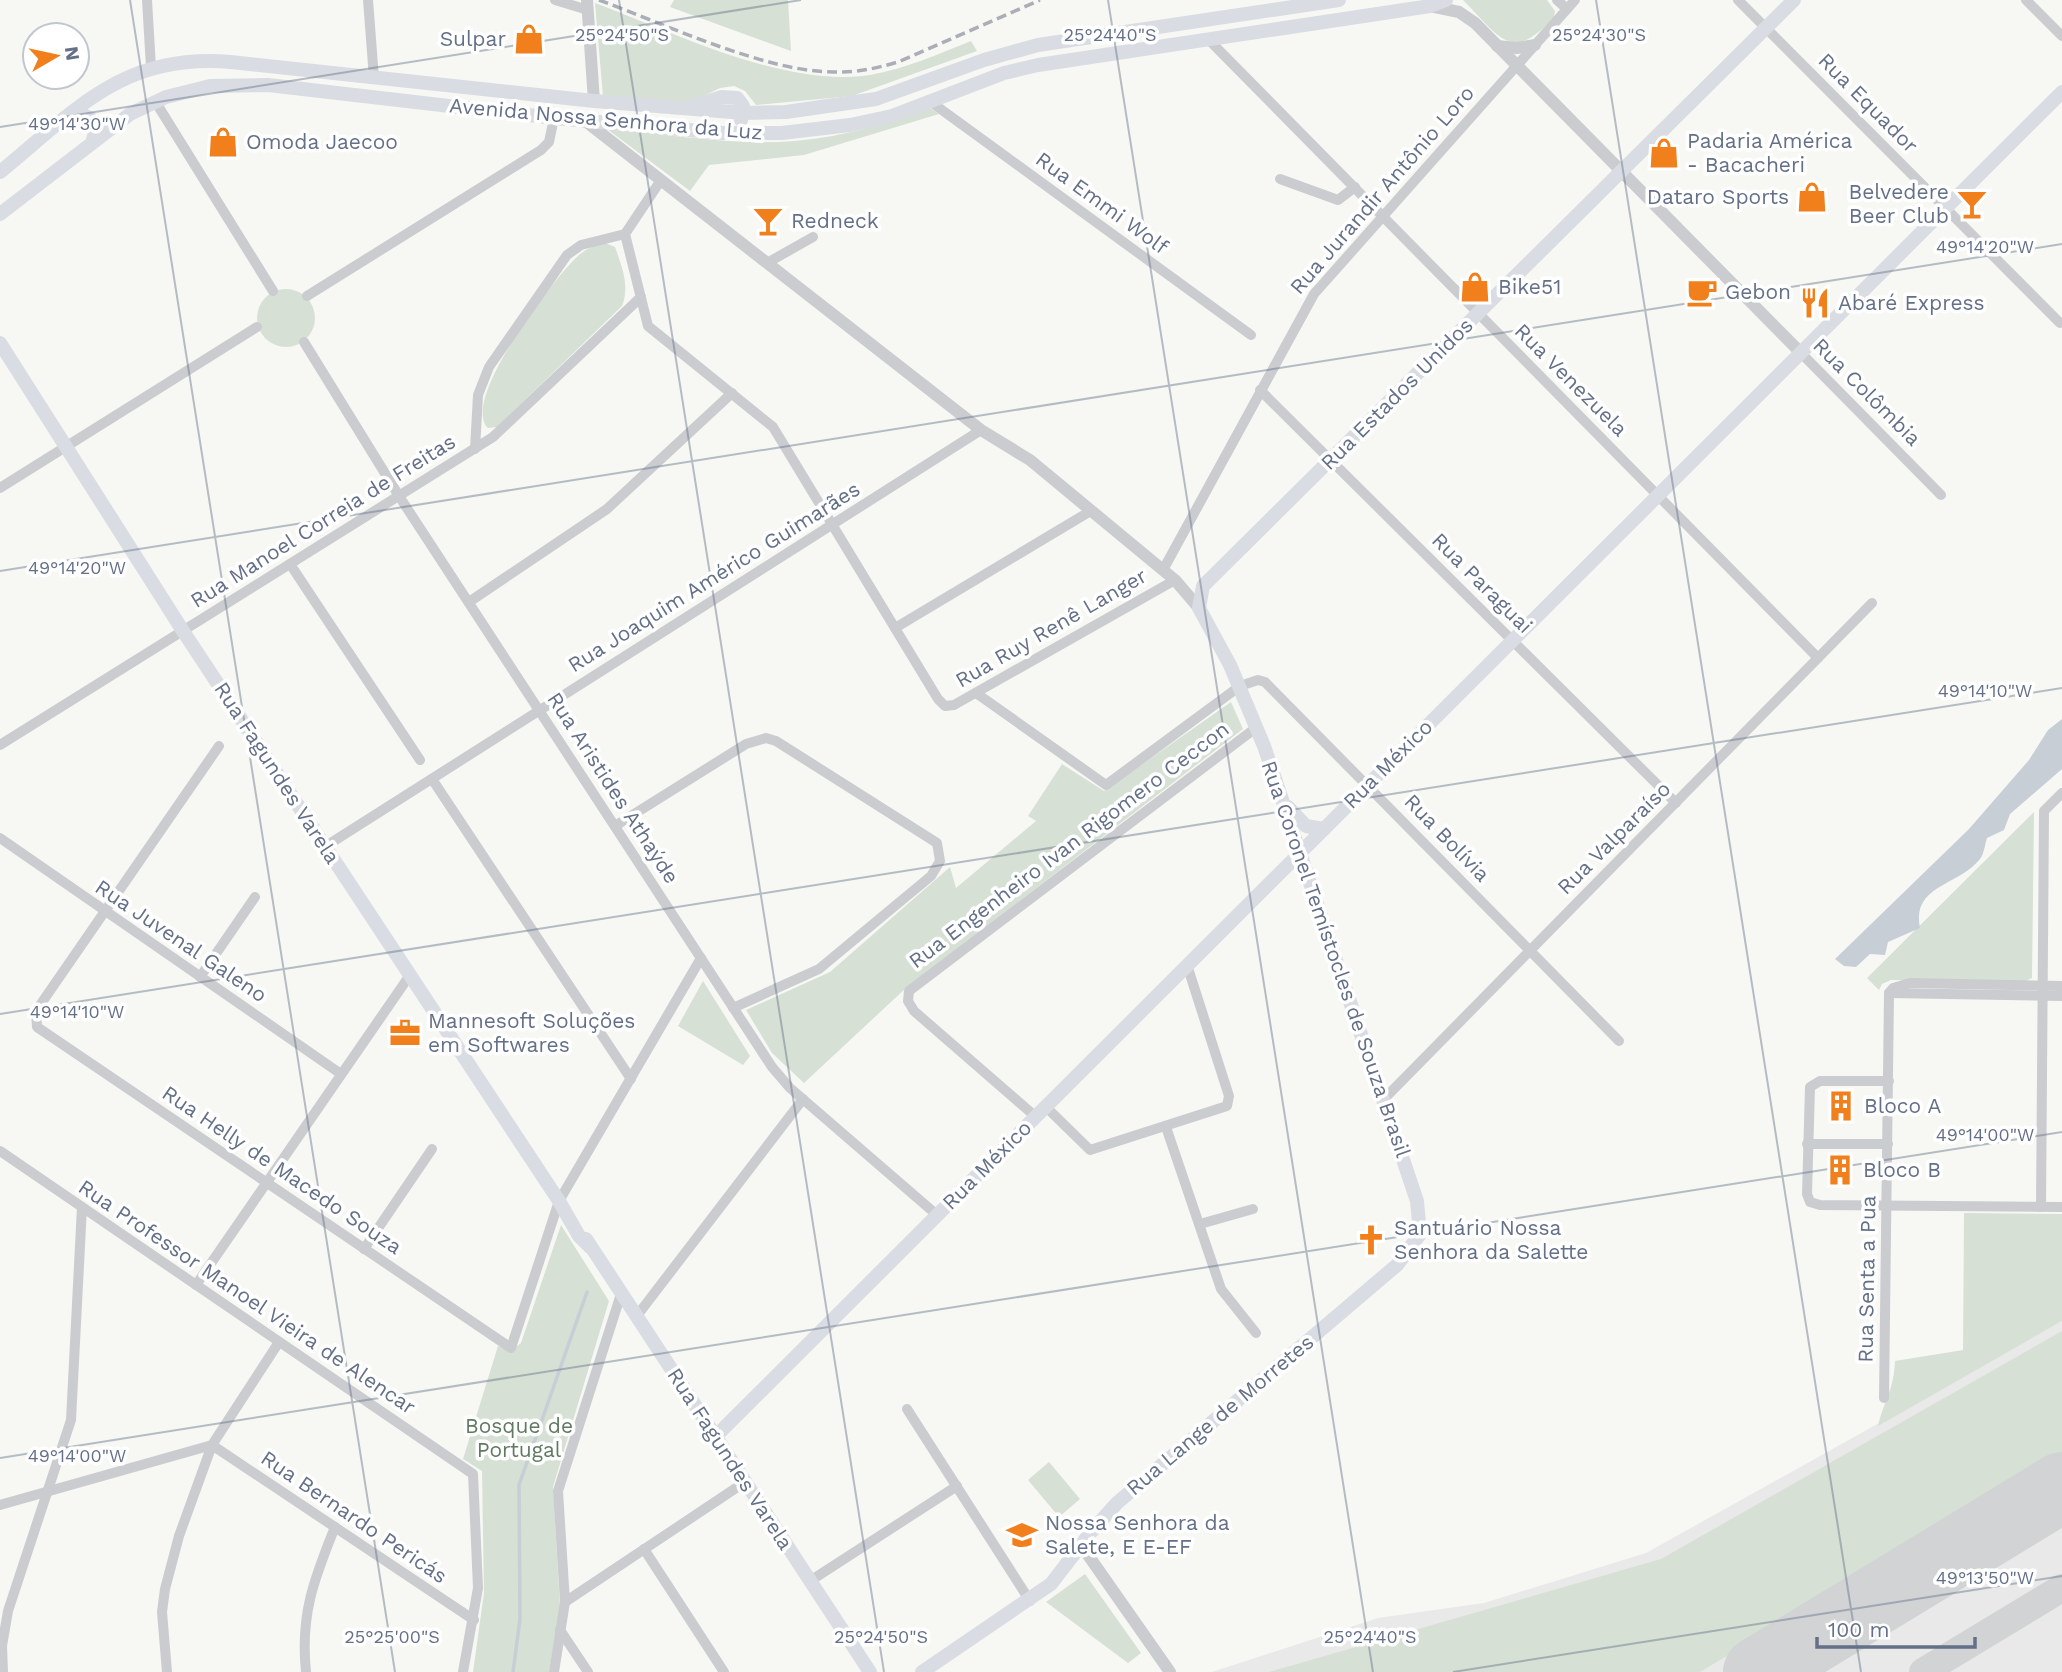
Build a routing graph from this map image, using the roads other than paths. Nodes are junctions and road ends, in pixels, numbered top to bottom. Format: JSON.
{"nodes":[{"id":1,"x":146,"y":0,"type":"edge"},
{"id":2,"x":368,"y":0,"type":"edge"},
{"id":3,"x":555,"y":0,"type":"edge"},
{"id":4,"x":1339,"y":0,"type":"edge"},
{"id":5,"x":1446,"y":0,"type":"edge"},
{"id":6,"x":1557,"y":0,"type":"edge"},
{"id":7,"x":1575,"y":0,"type":"edge"},
{"id":8,"x":1738,"y":0,"type":"edge"},
{"id":9,"x":1794,"y":0,"type":"edge"},
{"id":10,"x":2026,"y":0,"type":"edge"},
{"id":11,"x":587,"y":5,"type":"edge"},
{"id":12,"x":1430,"y":6,"type":"junction"},
{"id":13,"x":1567,"y":9,"type":"junction"},
{"id":14,"x":1766,"y":28,"type":"junction"},
{"id":15,"x":2062,"y":36,"type":"edge"},
{"id":16,"x":1208,"y":39,"type":"junction"},
{"id":17,"x":1535,"y":45,"type":"junction"},
{"id":18,"x":1497,"y":46,"type":"junction"},
{"id":19,"x":1517,"y":65,"type":"junction"},
{"id":20,"x":151,"y":67,"type":"junction"},
{"id":21,"x":374,"y":78,"type":"junction"},
{"id":22,"x":500,"y":91,"type":"junction"},
{"id":23,"x":2062,"y":92,"type":"edge"},
{"id":24,"x":155,"y":101,"type":"junction"},
{"id":25,"x":594,"y":101,"type":"junction"},
{"id":26,"x":931,"y":102,"type":"junction"},
{"id":27,"x":490,"y":111,"type":"junction"},
{"id":28,"x":744,"y":113,"type":"junction"},
{"id":29,"x":69,"y":115,"type":"junction"},
{"id":30,"x":554,"y":118,"type":"junction"},
{"id":31,"x":583,"y":120,"type":"junction"},
{"id":32,"x":723,"y":133,"type":"junction"},
{"id":33,"x":93,"y":140,"type":"junction"},
{"id":34,"x":4,"y":166,"type":"edge"},
{"id":35,"x":1621,"y":172,"type":"junction"},
{"id":36,"x":1280,"y":179,"type":"dead end"},
{"id":37,"x":661,"y":180,"type":"junction"},
{"id":38,"x":1355,"y":187,"type":"junction"},
{"id":39,"x":1945,"y":208,"type":"junction"},
{"id":40,"x":0,"y":214,"type":"edge"},
{"id":41,"x":1383,"y":215,"type":"junction"},
{"id":42,"x":625,"y":234,"type":"junction"},
{"id":43,"x":813,"y":237,"type":"dead end"},
{"id":44,"x":767,"y":263,"type":"junction"},
{"id":45,"x":273,"y":291,"type":"dead end"},
{"id":46,"x":307,"y":296,"type":"dead end"},
{"id":47,"x":641,"y":298,"type":"junction"},
{"id":48,"x":1478,"y":313,"type":"junction"},
{"id":49,"x":2060,"y":323,"type":"dead end"},
{"id":50,"x":257,"y":327,"type":"dead end"},
{"id":51,"x":1251,"y":335,"type":"dead end"},
{"id":52,"x":304,"y":342,"type":"dead end"},
{"id":53,"x":0,"y":343,"type":"edge"},
{"id":54,"x":1801,"y":353,"type":"junction"},
{"id":55,"x":1260,"y":390,"type":"junction"},
{"id":56,"x":732,"y":393,"type":"junction"},
{"id":57,"x":981,"y":430,"type":"junction"},
{"id":58,"x":66,"y":447,"type":"junction"},
{"id":59,"x":475,"y":449,"type":"junction"},
{"id":60,"x":1330,"y":460,"type":"junction"},
{"id":61,"x":0,"y":488,"type":"edge"},
{"id":62,"x":1658,"y":495,"type":"junction"},
{"id":63,"x":1941,"y":495,"type":"dead end"},
{"id":64,"x":399,"y":496,"type":"junction"},
{"id":65,"x":1089,"y":512,"type":"junction"},
{"id":66,"x":832,"y":524,"type":"junction"},
{"id":67,"x":290,"y":564,"type":"junction"},
{"id":68,"x":1163,"y":570,"type":"junction"},
{"id":69,"x":1175,"y":580,"type":"junction"},
{"id":70,"x":1208,"y":581,"type":"junction"},
{"id":71,"x":469,"y":603,"type":"junction"},
{"id":72,"x":1872,"y":603,"type":"dead end"},
{"id":73,"x":1199,"y":608,"type":"junction"},
{"id":74,"x":895,"y":628,"type":"junction"},
{"id":75,"x":183,"y":631,"type":"junction"},
{"id":76,"x":1513,"y":640,"type":"junction"},
{"id":77,"x":1818,"y":658,"type":"junction"},
{"id":78,"x":1240,"y":686,"type":"junction"},
{"id":79,"x":976,"y":693,"type":"junction"},
{"id":80,"x":539,"y":711,"type":"junction"},
{"id":81,"x":1257,"y":727,"type":"junction"},
{"id":82,"x":0,"y":745,"type":"edge"},
{"id":83,"x":219,"y":746,"type":"dead end"},
{"id":84,"x":420,"y":760,"type":"dead end"},
{"id":85,"x":432,"y":779,"type":"junction"},
{"id":86,"x":1368,"y":785,"type":"junction"},
{"id":87,"x":2062,"y":793,"type":"edge"},
{"id":88,"x":1283,"y":800,"type":"junction"},
{"id":89,"x":1676,"y":803,"type":"junction"},
{"id":90,"x":615,"y":826,"type":"junction"},
{"id":91,"x":1324,"y":829,"type":"junction"},
{"id":92,"x":1,"y":841,"type":"edge"},
{"id":93,"x":326,"y":846,"type":"junction"},
{"id":94,"x":1300,"y":853,"type":"junction"},
{"id":95,"x":255,"y":897,"type":"dead end"},
{"id":96,"x":104,"y":912,"type":"junction"},
{"id":97,"x":1530,"y":951,"type":"junction"},
{"id":98,"x":701,"y":958,"type":"junction"},
{"id":99,"x":1187,"y":965,"type":"junction"},
{"id":100,"x":410,"y":975,"type":"junction"},
{"id":101,"x":200,"y":977,"type":"junction"},
{"id":102,"x":2062,"y":986,"type":"edge"},
{"id":103,"x":2043,"y":990,"type":"junction"},
{"id":104,"x":2062,"y":996,"type":"edge"},
{"id":105,"x":733,"y":1008,"type":"junction"},
{"id":106,"x":1619,"y":1041,"type":"dead end"},
{"id":107,"x":341,"y":1074,"type":"junction"},
{"id":108,"x":631,"y":1079,"type":"junction"},
{"id":109,"x":1889,"y":1081,"type":"junction"},
{"id":110,"x":803,"y":1099,"type":"junction"},
{"id":111,"x":1383,"y":1100,"type":"junction"},
{"id":112,"x":1041,"y":1112,"type":"junction"},
{"id":113,"x":1166,"y":1127,"type":"junction"},
{"id":114,"x":1807,"y":1144,"type":"junction"},
{"id":115,"x":1888,"y":1144,"type":"junction"},
{"id":116,"x":432,"y":1149,"type":"dead end"},
{"id":117,"x":0,"y":1151,"type":"edge"},
{"id":118,"x":266,"y":1183,"type":"junction"},
{"id":119,"x":559,"y":1201,"type":"junction"},
{"id":120,"x":1887,"y":1206,"type":"junction"},
{"id":121,"x":82,"y":1207,"type":"junction"},
{"id":122,"x":2041,"y":1207,"type":"junction"},
{"id":123,"x":2062,"y":1207,"type":"edge"},
{"id":124,"x":1253,"y":1209,"type":"dead end"},
{"id":125,"x":937,"y":1215,"type":"junction"},
{"id":126,"x":1200,"y":1224,"type":"junction"},
{"id":127,"x":1420,"y":1234,"type":"joint"},
{"id":128,"x":364,"y":1249,"type":"junction"},
{"id":129,"x":196,"y":1285,"type":"junction"},
{"id":130,"x":621,"y":1294,"type":"junction"},
{"id":131,"x":636,"y":1317,"type":"junction"},
{"id":132,"x":1256,"y":1334,"type":"dead end"},
{"id":133,"x":279,"y":1342,"type":"junction"},
{"id":134,"x":1884,"y":1398,"type":"dead end"},
{"id":135,"x":907,"y":1409,"type":"dead end"},
{"id":136,"x":715,"y":1437,"type":"junction"},
{"id":137,"x":212,"y":1445,"type":"junction"},
{"id":138,"x":745,"y":1482,"type":"junction"},
{"id":139,"x":957,"y":1486,"type":"junction"},
{"id":140,"x":48,"y":1491,"type":"junction"},
{"id":141,"x":0,"y":1505,"type":"edge"},
{"id":142,"x":335,"y":1527,"type":"junction"},
{"id":143,"x":1081,"y":1545,"type":"junction"},
{"id":144,"x":644,"y":1549,"type":"junction"},
{"id":145,"x":810,"y":1581,"type":"junction"},
{"id":146,"x":1030,"y":1601,"type":"junction"},
{"id":147,"x":565,"y":1602,"type":"junction"},
{"id":148,"x":474,"y":1620,"type":"junction"},
{"id":149,"x":561,"y":1630,"type":"junction"},
{"id":150,"x":3,"y":1672,"type":"edge"},
{"id":151,"x":167,"y":1672,"type":"edge"},
{"id":152,"x":306,"y":1672,"type":"edge"},
{"id":153,"x":463,"y":1672,"type":"edge"},
{"id":154,"x":554,"y":1672,"type":"edge"},
{"id":155,"x":588,"y":1672,"type":"edge"},
{"id":156,"x":724,"y":1672,"type":"edge"},
{"id":157,"x":870,"y":1672,"type":"edge"},
{"id":158,"x":922,"y":1672,"type":"edge"},
{"id":159,"x":1170,"y":1672,"type":"edge"}],
"edges":[{"from":1,"to":20,"type":"street"},
{"from":2,"to":21,"type":"street"},
{"from":3,"to":11,"type":"street"},
{"from":4,"to":28,"type":"main road","name":"Avenida Nossa Senhora da Luz"},
{"from":5,"to":12,"type":"main road","name":"Avenida Nossa Senhora da Luz"},
{"from":6,"to":13,"type":"street"},
{"from":7,"to":13,"type":"street","name":"Rua Jurandir Antônio Loro"},
{"from":8,"to":14,"type":"street","name":"Rua Equador"},
{"from":9,"to":14,"type":"main road","name":"Rua Estados Unidos"},
{"from":10,"to":15,"type":"street"},
{"from":11,"to":25,"type":"street"},
{"from":12,"to":16,"type":"main road","name":"Avenida Nossa Senhora da Luz"},
{"from":12,"to":18,"type":"street","name":"Rua Colômbia"},
{"from":13,"to":17,"type":"street","name":"Rua Jurandir Antônio Loro"},
{"from":14,"to":35,"type":"main road","name":"Rua Estados Unidos"},
{"from":14,"to":39,"type":"street","name":"Rua Equador"},
{"from":16,"to":26,"type":"main road","name":"Avenida Nossa Senhora da Luz"},
{"from":16,"to":38,"type":"street","name":"Rua Venezuela"},
{"from":17,"to":18,"type":"street"},
{"from":17,"to":19,"type":"street","name":"Rua Jurandir Antônio Loro"},
{"from":18,"to":19,"type":"street","name":"Rua Colômbia"},
{"from":19,"to":35,"type":"street","name":"Rua Colômbia"},
{"from":19,"to":41,"type":"street","name":"Rua Jurandir Antônio Loro"},
{"from":20,"to":21,"type":"main road","name":"Avenida Nossa Senhora da Luz"},
{"from":20,"to":29,"type":"main road","name":"Avenida Nossa Senhora da Luz"},
{"from":21,"to":22,"type":"main road","name":"Avenida Nossa Senhora da Luz"},
{"from":22,"to":25,"type":"main road","name":"Avenida Nossa Senhora da Luz"},
{"from":22,"to":27,"type":"main road"},
{"from":23,"to":39,"type":"main road","name":"Rua México"},
{"from":24,"to":27,"type":"main road","name":"Avenida Nossa Senhora da Luz"},
{"from":24,"to":33,"type":"main road","name":"Avenida Nossa Senhora da Luz"},
{"from":24,"to":45,"type":"street"},
{"from":25,"to":28,"type":"main road","name":"Avenida Nossa Senhora da Luz"},
{"from":26,"to":32,"type":"main road","name":"Avenida Nossa Senhora da Luz"},
{"from":26,"to":51,"type":"street","name":"Rua Emmi Wolf"},
{"from":27,"to":30,"type":"main road","name":"Avenida Nossa Senhora da Luz"},
{"from":28,"to":32,"type":"main road"},
{"from":29,"to":33,"type":"main road"},
{"from":29,"to":34,"type":"main road","name":"Avenida Nossa Senhora da Luz"},
{"from":30,"to":31,"type":"main road","name":"Avenida Nossa Senhora da Luz"},
{"from":30,"to":46,"type":"street"},
{"from":31,"to":32,"type":"main road","name":"Avenida Nossa Senhora da Luz"},
{"from":31,"to":37,"type":"street"},
{"from":33,"to":40,"type":"main road","name":"Avenida Nossa Senhora da Luz"},
{"from":35,"to":48,"type":"main road","name":"Rua Estados Unidos"},
{"from":35,"to":54,"type":"street","name":"Rua Colômbia"},
{"from":36,"to":38,"type":"street"},
{"from":37,"to":42,"type":"street"},
{"from":37,"to":44,"type":"street"},
{"from":38,"to":41,"type":"street","name":"Rua Venezuela"},
{"from":39,"to":49,"type":"street","name":"Rua Equador"},
{"from":39,"to":54,"type":"main road","name":"Rua México"},
{"from":41,"to":48,"type":"street","name":"Rua Venezuela"},
{"from":41,"to":55,"type":"street","name":"Rua Jurandir Antônio Loro"},
{"from":42,"to":47,"type":"street"},
{"from":42,"to":59,"type":"street"},
{"from":43,"to":44,"type":"street"},
{"from":44,"to":57,"type":"street"},
{"from":47,"to":56,"type":"street"},
{"from":47,"to":59,"type":"street","name":"Rua Manoel Correia de Freitas"},
{"from":48,"to":60,"type":"main road","name":"Rua Estados Unidos"},
{"from":48,"to":62,"type":"street","name":"Rua Venezuela"},
{"from":50,"to":58,"type":"street"},
{"from":52,"to":64,"type":"street","name":"Rua Aristides Athaýde"},
{"from":53,"to":58,"type":"main road","name":"Rua Fagundes Varela"},
{"from":54,"to":62,"type":"main road","name":"Rua México"},
{"from":54,"to":63,"type":"street","name":"Rua Colômbia"},
{"from":55,"to":60,"type":"street","name":"Rua Paraguai"},
{"from":55,"to":68,"type":"street","name":"Rua Jurandir Antônio Loro"},
{"from":56,"to":66,"type":"street"},
{"from":56,"to":71,"type":"street"},
{"from":57,"to":65,"type":"street"},
{"from":57,"to":66,"type":"street","name":"Rua Joaquim Américo Guimarães"},
{"from":58,"to":61,"type":"street"},
{"from":58,"to":75,"type":"main road","name":"Rua Fagundes Varela"},
{"from":59,"to":64,"type":"street","name":"Rua Manoel Correia de Freitas"},
{"from":60,"to":70,"type":"main road","name":"Rua Estados Unidos"},
{"from":60,"to":76,"type":"street","name":"Rua Paraguai"},
{"from":62,"to":76,"type":"main road","name":"Rua México"},
{"from":62,"to":77,"type":"street","name":"Rua Venezuela"},
{"from":64,"to":67,"type":"street","name":"Rua Manoel Correia de Freitas"},
{"from":64,"to":71,"type":"street","name":"Rua Aristides Athaýde"},
{"from":65,"to":68,"type":"street"},
{"from":65,"to":74,"type":"street"},
{"from":66,"to":74,"type":"street"},
{"from":66,"to":80,"type":"street","name":"Rua Joaquim Américo Guimarães"},
{"from":67,"to":75,"type":"street","name":"Rua Manoel Correia de Freitas"},
{"from":67,"to":84,"type":"street"},
{"from":68,"to":69,"type":"street"},
{"from":69,"to":70,"type":"street"},
{"from":69,"to":73,"type":"street"},
{"from":69,"to":79,"type":"street","name":"Rua Ruy Renê Langer"},
{"from":70,"to":73,"type":"main road","name":"Rua Estados Unidos"},
{"from":71,"to":80,"type":"street","name":"Rua Aristides Athaýde"},
{"from":72,"to":77,"type":"street","name":"Rua Valparaíso"},
{"from":73,"to":78,"type":"main road","name":"Rua Coronel Temístocles de Souza Brasil"},
{"from":74,"to":79,"type":"street","name":"Rua Ruy Renê Langer"},
{"from":75,"to":82,"type":"street","name":"Rua Manoel Correia de Freitas"},
{"from":75,"to":93,"type":"main road","name":"Rua Fagundes Varela"},
{"from":76,"to":86,"type":"main road","name":"Rua México"},
{"from":76,"to":89,"type":"street","name":"Rua Paraguai"},
{"from":77,"to":89,"type":"street","name":"Rua Valparaíso"},
{"from":78,"to":79,"type":"street"},
{"from":78,"to":81,"type":"main road","name":"Rua Coronel Temístocles de Souza Brasil"},
{"from":78,"to":86,"type":"street","name":"Rua Bolívia"},
{"from":80,"to":85,"type":"street","name":"Rua Joaquim Américo Guimarães"},
{"from":80,"to":90,"type":"street","name":"Rua Aristides Athaýde"},
{"from":81,"to":88,"type":"main road","name":"Rua Coronel Temístocles de Souza Brasil"},
{"from":81,"to":112,"type":"street","name":"Rua Engenheiro Ivan Rigomero Ceccon"},
{"from":83,"to":96,"type":"street"},
{"from":85,"to":93,"type":"street","name":"Rua Joaquim Américo Guimarães"},
{"from":85,"to":108,"type":"street"},
{"from":86,"to":91,"type":"main road","name":"Rua México"},
{"from":86,"to":97,"type":"street","name":"Rua Bolívia"},
{"from":87,"to":103,"type":"street"},
{"from":88,"to":91,"type":"main road"},
{"from":88,"to":94,"type":"main road","name":"Rua Coronel Temístocles de Souza Brasil"},
{"from":89,"to":97,"type":"street","name":"Rua Valparaíso"},
{"from":90,"to":98,"type":"street","name":"Rua Aristides Athaýde"},
{"from":90,"to":105,"type":"street"},
{"from":91,"to":94,"type":"main road","name":"Rua México"},
{"from":92,"to":96,"type":"street","name":"Rua Juvenal Galeno"},
{"from":93,"to":100,"type":"main road","name":"Rua Fagundes Varela"},
{"from":94,"to":99,"type":"main road","name":"Rua México"},
{"from":94,"to":111,"type":"main road","name":"Rua Coronel Temístocles de Souza Brasil"},
{"from":95,"to":101,"type":"street"},
{"from":96,"to":101,"type":"street","name":"Rua Juvenal Galeno"},
{"from":96,"to":118,"type":"street","name":"Rua Helly de Macedo Souza"},
{"from":97,"to":106,"type":"street","name":"Rua Bolívia"},
{"from":97,"to":111,"type":"street","name":"Rua Valparaíso"},
{"from":98,"to":105,"type":"street","name":"Rua Aristides Athaýde"},
{"from":98,"to":108,"type":"street"},
{"from":99,"to":112,"type":"main road","name":"Rua México"},
{"from":99,"to":113,"type":"street"},
{"from":100,"to":107,"type":"street"},
{"from":100,"to":119,"type":"main road","name":"Rua Fagundes Varela"},
{"from":101,"to":107,"type":"street","name":"Rua Juvenal Galeno"},
{"from":102,"to":103,"type":"street"},
{"from":103,"to":104,"type":"street"},
{"from":103,"to":109,"type":"street","name":"Rua Senta a Pua"},
{"from":103,"to":122,"type":"street"},
{"from":105,"to":110,"type":"street","name":"Rua Aristides Athaýde"},
{"from":107,"to":118,"type":"street"},
{"from":108,"to":119,"type":"street"},
{"from":109,"to":114,"type":"street"},
{"from":109,"to":115,"type":"street","name":"Rua Senta a Pua"},
{"from":110,"to":125,"type":"street","name":"Rua Aristides Athaýde"},
{"from":110,"to":131,"type":"street"},
{"from":111,"to":127,"type":"main road","name":"Rua Coronel Temístocles de Souza Brasil"},
{"from":112,"to":113,"type":"street"},
{"from":112,"to":125,"type":"main road","name":"Rua México"},
{"from":113,"to":126,"type":"street"},
{"from":114,"to":115,"type":"street"},
{"from":114,"to":120,"type":"street"},
{"from":115,"to":120,"type":"street","name":"Rua Senta a Pua"},
{"from":116,"to":128,"type":"street"},
{"from":117,"to":121,"type":"street","name":"Rua Professor Manoel Vieira de Alencar"},
{"from":118,"to":128,"type":"street","name":"Rua Helly de Macedo Souza"},
{"from":118,"to":129,"type":"street"},
{"from":119,"to":128,"type":"street","name":"Rua Helly de Macedo Souza"},
{"from":119,"to":130,"type":"main road","name":"Rua Fagundes Varela"},
{"from":120,"to":122,"type":"street"},
{"from":120,"to":134,"type":"street","name":"Rua Senta a Pua"},
{"from":121,"to":129,"type":"street","name":"Rua Professor Manoel Vieira de Alencar"},
{"from":121,"to":140,"type":"street"},
{"from":122,"to":123,"type":"street"},
{"from":124,"to":126,"type":"street"},
{"from":125,"to":136,"type":"main road","name":"Rua México"},
{"from":126,"to":132,"type":"street"},
{"from":127,"to":143,"type":"main road","name":"Rua Lange de Morretes"},
{"from":129,"to":133,"type":"street","name":"Rua Professor Manoel Vieira de Alencar"},
{"from":130,"to":131,"type":"main road","name":"Rua Fagundes Varela"},
{"from":130,"to":147,"type":"street"},
{"from":131,"to":136,"type":"main road","name":"Rua Fagundes Varela"},
{"from":133,"to":137,"type":"street"},
{"from":133,"to":148,"type":"street","name":"Rua Professor Manoel Vieira de Alencar"},
{"from":135,"to":139,"type":"street"},
{"from":136,"to":138,"type":"main road","name":"Rua Fagundes Varela"},
{"from":137,"to":140,"type":"street"},
{"from":137,"to":142,"type":"street","name":"Rua Bernardo Pericás"},
{"from":137,"to":151,"type":"street"},
{"from":138,"to":144,"type":"street"},
{"from":138,"to":145,"type":"main road","name":"Rua Fagundes Varela"},
{"from":139,"to":145,"type":"street"},
{"from":139,"to":146,"type":"street"},
{"from":140,"to":141,"type":"street"},
{"from":140,"to":150,"type":"street"},
{"from":142,"to":148,"type":"street","name":"Rua Bernardo Pericás"},
{"from":142,"to":152,"type":"street"},
{"from":143,"to":146,"type":"main road","name":"Rua Lange de Morretes"},
{"from":143,"to":159,"type":"street"},
{"from":144,"to":147,"type":"street"},
{"from":144,"to":156,"type":"street"},
{"from":145,"to":157,"type":"main road","name":"Rua Fagundes Varela"},
{"from":146,"to":158,"type":"main road","name":"Rua Lange de Morretes"},
{"from":147,"to":149,"type":"street"},
{"from":148,"to":153,"type":"street"},
{"from":149,"to":154,"type":"street"},
{"from":149,"to":155,"type":"street"}]}
